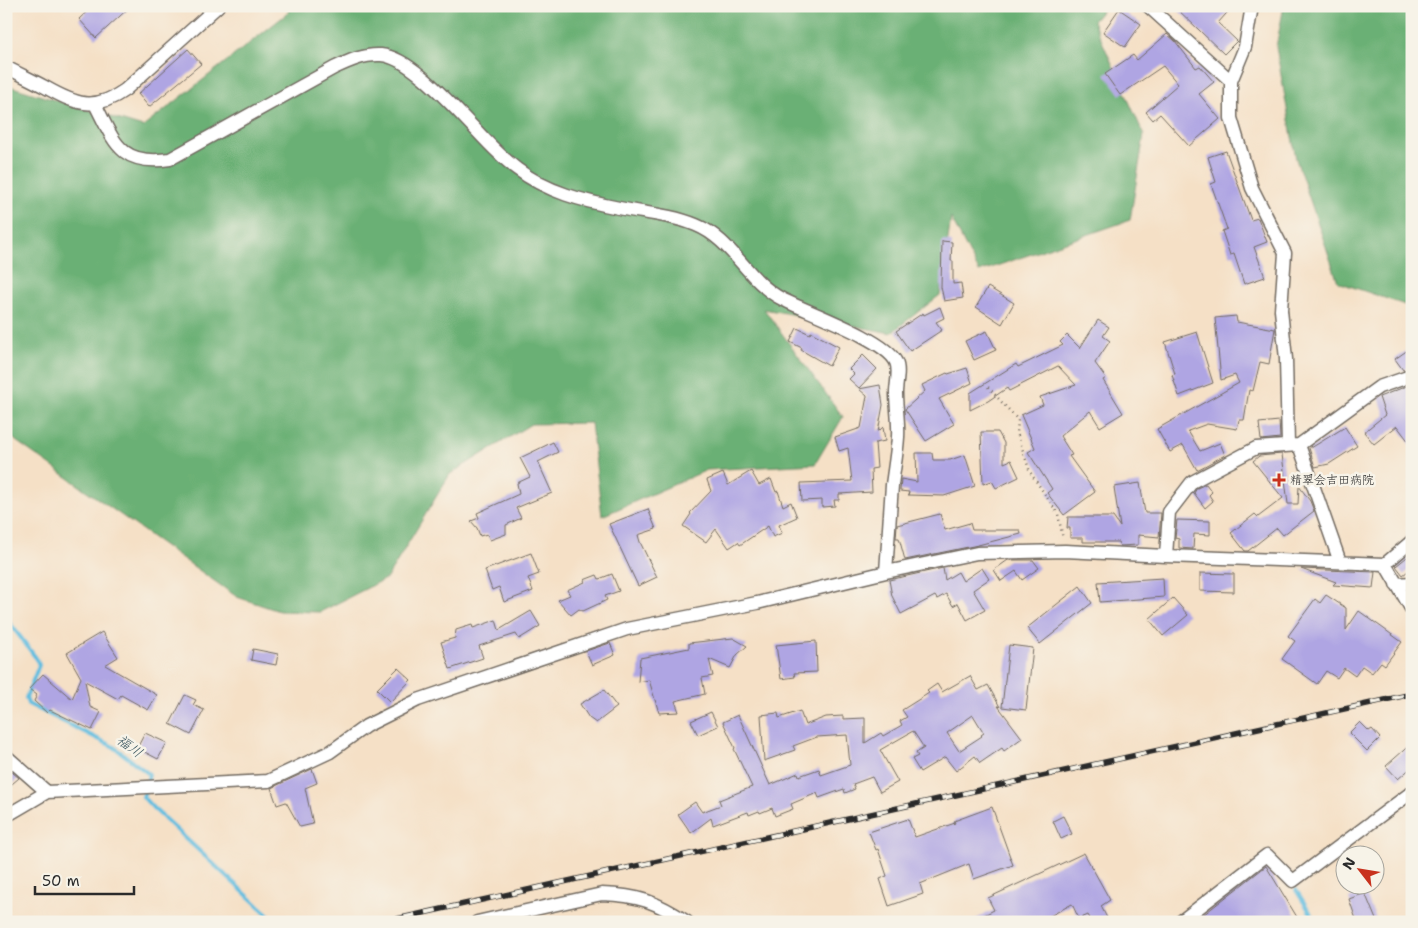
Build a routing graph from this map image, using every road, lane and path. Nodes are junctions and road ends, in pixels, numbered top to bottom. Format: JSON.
{"nodes":[{"id":1,"x":218,"y":6,"type":"edge"},
{"id":2,"x":1148,"y":6,"type":"edge"},
{"id":3,"x":1252,"y":6,"type":"edge"},
{"id":4,"x":6,"y":67,"type":"edge"},
{"id":5,"x":1231,"y":81,"type":"junction"},
{"id":6,"x":95,"y":104,"type":"junction"},
{"id":7,"x":1412,"y":374,"type":"edge"},
{"id":8,"x":988,"y":387,"type":"dead end"},
{"id":9,"x":1294,"y":445,"type":"junction"},
{"id":10,"x":1412,"y":541,"type":"edge"},
{"id":11,"x":1065,"y":551,"type":"junction"},
{"id":12,"x":1166,"y":556,"type":"junction"},
{"id":13,"x":1340,"y":562,"type":"junction"},
{"id":14,"x":1385,"y":564,"type":"junction"},
{"id":15,"x":886,"y":572,"type":"junction"},
{"id":16,"x":1412,"y":583,"type":"edge"},
{"id":17,"x":1396,"y":584,"type":"junction"},
{"id":18,"x":1412,"y":610,"type":"edge"},
{"id":19,"x":6,"y":756,"type":"edge"},
{"id":20,"x":46,"y":792,"type":"junction"},
{"id":21,"x":1412,"y":792,"type":"edge"},
{"id":22,"x":6,"y":816,"type":"edge"},
{"id":23,"x":477,"y":922,"type":"edge"},
{"id":24,"x":687,"y":922,"type":"edge"},
{"id":25,"x":1180,"y":922,"type":"edge"}],
"edges":[{"from":1,"to":6,"type":"street"},
{"from":2,"to":5,"type":"street"},
{"from":3,"to":5,"type":"street"},
{"from":4,"to":6,"type":"street"},
{"from":5,"to":9,"type":"street"},
{"from":6,"to":15,"type":"street"},
{"from":7,"to":9,"type":"street"},
{"from":8,"to":11,"type":"path"},
{"from":9,"to":12,"type":"street"},
{"from":9,"to":13,"type":"street"},
{"from":10,"to":14,"type":"street"},
{"from":11,"to":12,"type":"street"},
{"from":11,"to":15,"type":"street"},
{"from":12,"to":13,"type":"street"},
{"from":13,"to":14,"type":"street"},
{"from":14,"to":17,"type":"street"},
{"from":15,"to":20,"type":"street"},
{"from":16,"to":17,"type":"street"},
{"from":17,"to":18,"type":"street"},
{"from":19,"to":20,"type":"street"},
{"from":20,"to":22,"type":"street"},
{"from":21,"to":25,"type":"street"},
{"from":23,"to":24,"type":"street"}]}
